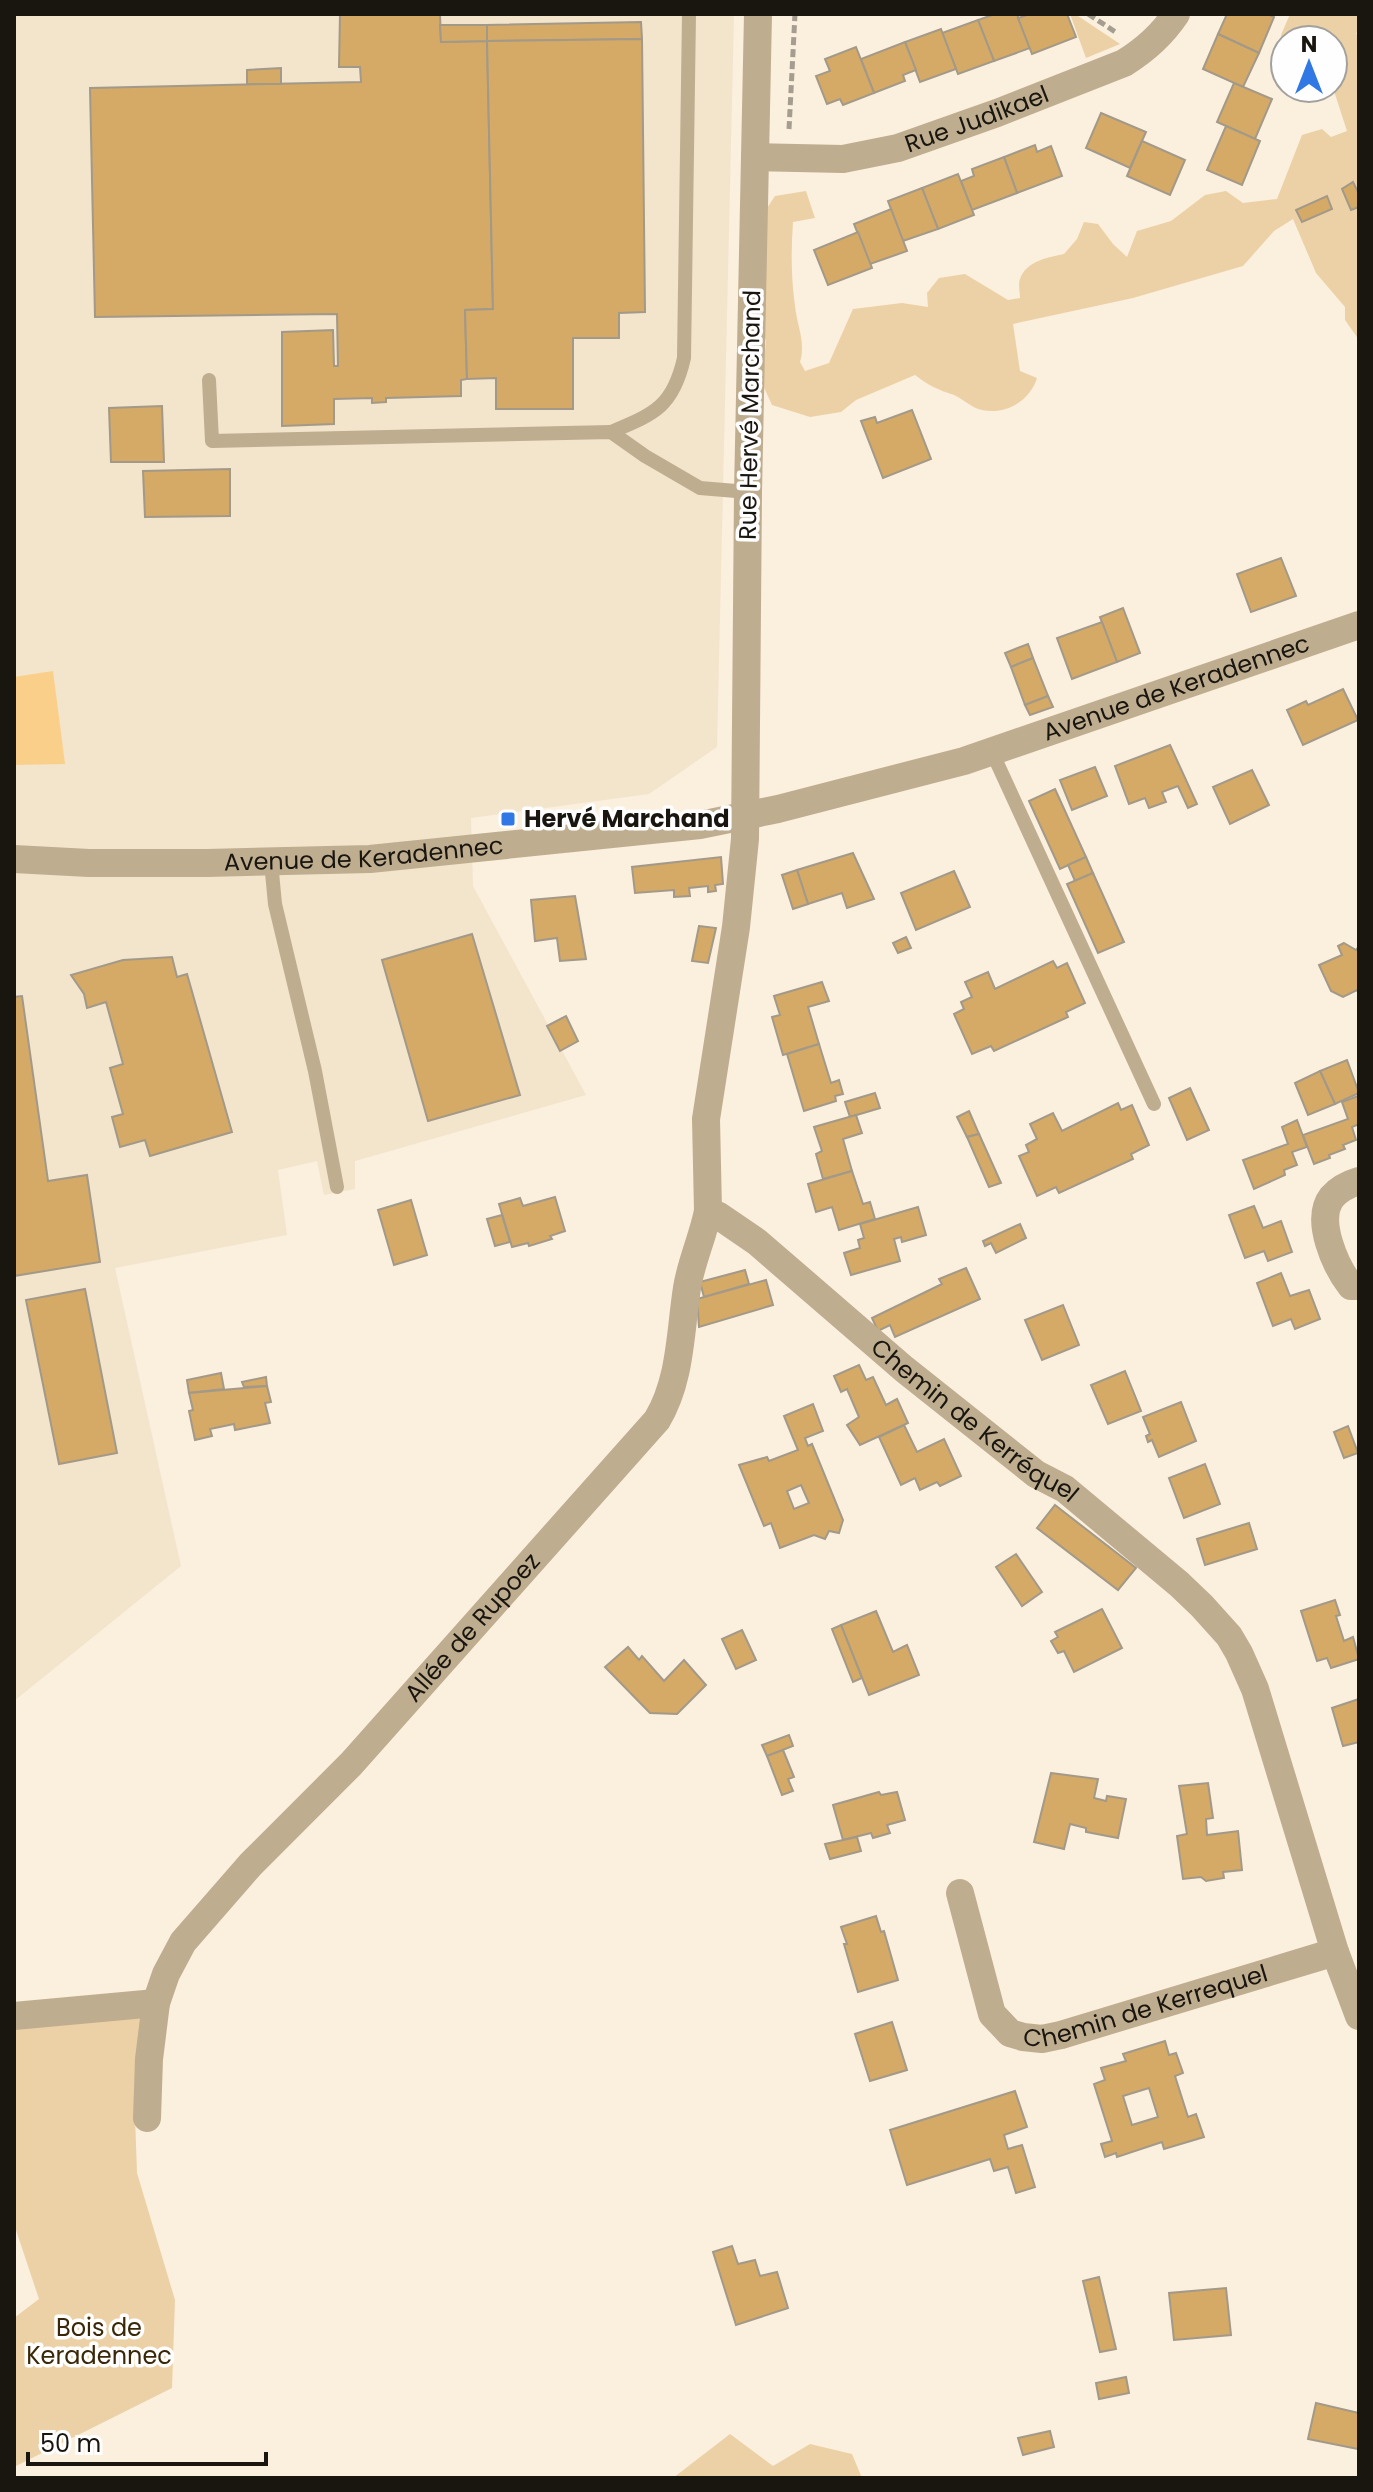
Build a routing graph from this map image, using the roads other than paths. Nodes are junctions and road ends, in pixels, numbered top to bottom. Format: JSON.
{"nodes":[{"id":1,"x":689,"y":14,"type":"edge"},
{"id":2,"x":758,"y":14,"type":"edge"},
{"id":3,"x":1176,"y":14,"type":"edge"},
{"id":4,"x":755,"y":157,"type":"junction"},
{"id":5,"x":209,"y":380,"type":"dead end"},
{"id":6,"x":611,"y":432,"type":"junction"},
{"id":7,"x":748,"y":492,"type":"junction"},
{"id":8,"x":1359,"y":625,"type":"edge"},
{"id":9,"x":992,"y":752,"type":"junction"},
{"id":10,"x":744,"y":816,"type":"junction"},
{"id":11,"x":14,"y":859,"type":"edge"},
{"id":12,"x":271,"y":862,"type":"junction"},
{"id":13,"x":1154,"y":1104,"type":"dead end"},
{"id":14,"x":1359,"y":1181,"type":"edge"},
{"id":15,"x":337,"y":1187,"type":"dead end"},
{"id":16,"x":708,"y":1211,"type":"junction"},
{"id":17,"x":1359,"y":1286,"type":"edge"},
{"id":18,"x":960,"y":1893,"type":"dead end"},
{"id":19,"x":1335,"y":1952,"type":"junction"},
{"id":20,"x":156,"y":2003,"type":"junction"},
{"id":21,"x":14,"y":2016,"type":"edge"},
{"id":22,"x":1359,"y":2016,"type":"edge"},
{"id":23,"x":147,"y":2118,"type":"dead end"}],
"edges":[{"from":1,"to":6,"type":"lane"},
{"from":2,"to":4,"type":"street","name":"Rue Hervé Marchand"},
{"from":3,"to":4,"type":"street","name":"Rue Judikael"},
{"from":4,"to":7,"type":"street","name":"Rue Hervé Marchand"},
{"from":5,"to":6,"type":"lane"},
{"from":6,"to":7,"type":"lane"},
{"from":7,"to":10,"type":"street","name":"Rue Hervé Marchand"},
{"from":8,"to":9,"type":"street","name":"Avenue de Keradennec"},
{"from":9,"to":10,"type":"street","name":"Avenue de Keradennec"},
{"from":9,"to":13,"type":"lane"},
{"from":10,"to":12,"type":"street","name":"Avenue de Keradennec"},
{"from":10,"to":16,"type":"street"},
{"from":11,"to":12,"type":"street","name":"Avenue de Keradennec"},
{"from":12,"to":15,"type":"lane"},
{"from":14,"to":17,"type":"street"},
{"from":16,"to":19,"type":"street","name":"Chemin de Kerréquel"},
{"from":16,"to":20,"type":"street","name":"Allée de Rupoez"},
{"from":18,"to":19,"type":"street","name":"Chemin de Kerrequel"},
{"from":19,"to":22,"type":"street","name":"Chemin de Kerréquel"},
{"from":20,"to":21,"type":"street"},
{"from":20,"to":23,"type":"street","name":"Allée de Rupoez"}]}
